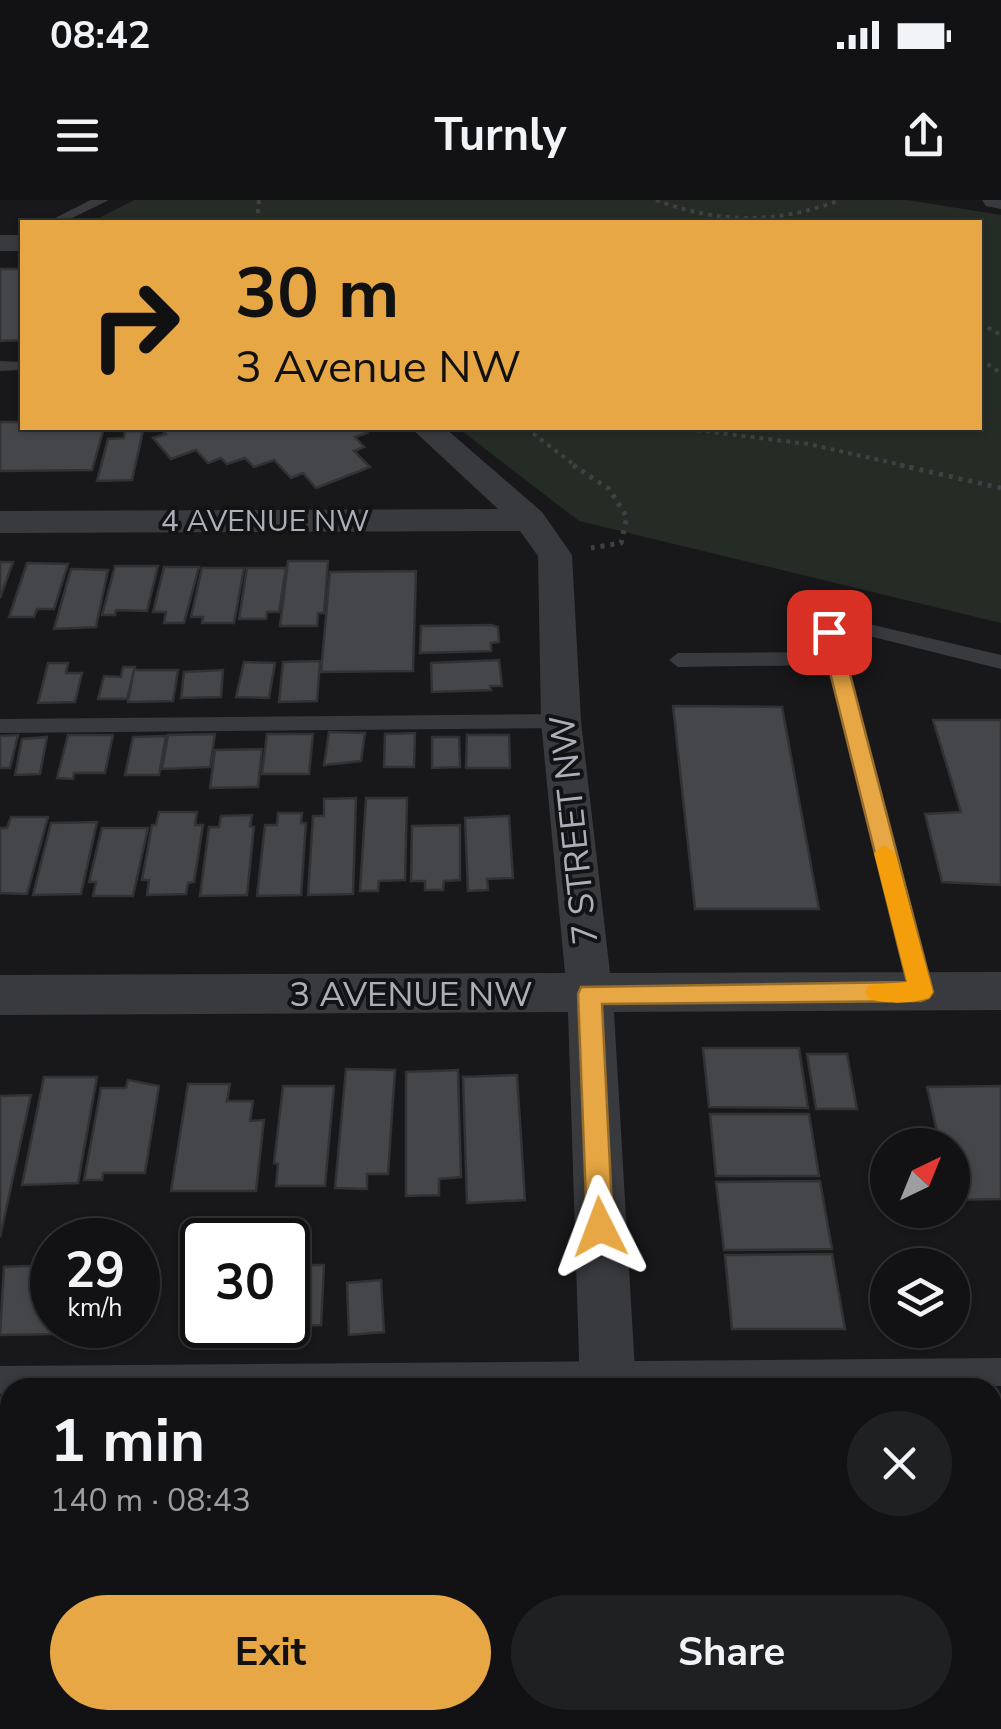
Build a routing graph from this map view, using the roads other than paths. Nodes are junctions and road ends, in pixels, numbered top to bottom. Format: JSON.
{"nodes":[{"id":1,"x":102,"y":200,"type":"edge"},
{"id":2,"x":58,"y":220,"type":"edge"},
{"id":3,"x":429,"y":430,"type":"edge"},
{"id":4,"x":0,"y":522,"type":"edge"},
{"id":5,"x":542,"y":537,"type":"junction"},
{"id":6,"x":836,"y":658,"type":"junction"},
{"id":7,"x":678,"y":660,"type":"dead end"},
{"id":8,"x":1001,"y":662,"type":"edge"},
{"id":9,"x":561,"y":721,"type":"junction"},
{"id":10,"x":0,"y":726,"type":"edge"},
{"id":11,"x":1001,"y":991,"type":"edge"},
{"id":12,"x":921,"y":992,"type":"junction"},
{"id":13,"x":0,"y":994,"type":"edge"},
{"id":14,"x":590,"y":994,"type":"junction"},
{"id":15,"x":1001,"y":1372,"type":"edge"},
{"id":16,"x":607,"y":1378,"type":"edge"},
{"id":17,"x":706,"y":1378,"type":"edge"}],
"edges":[{"from":1,"to":2,"type":"lane"},
{"from":3,"to":5,"type":"street"},
{"from":4,"to":5,"type":"street","name":"4 AVENUE NW"},
{"from":5,"to":9,"type":"street","name":"7 STREET NW"},
{"from":6,"to":7,"type":"lane"},
{"from":6,"to":8,"type":"lane"},
{"from":6,"to":12,"type":"lane"},
{"from":9,"to":10,"type":"lane"},
{"from":9,"to":14,"type":"street","name":"7 STREET NW"},
{"from":11,"to":12,"type":"street","name":"3 AVENUE NW"},
{"from":12,"to":14,"type":"street","name":"3 AVENUE NW"},
{"from":13,"to":14,"type":"street","name":"3 AVENUE NW"},
{"from":14,"to":16,"type":"street","name":"7 STREET NW"},
{"from":15,"to":17,"type":"lane"}]}
